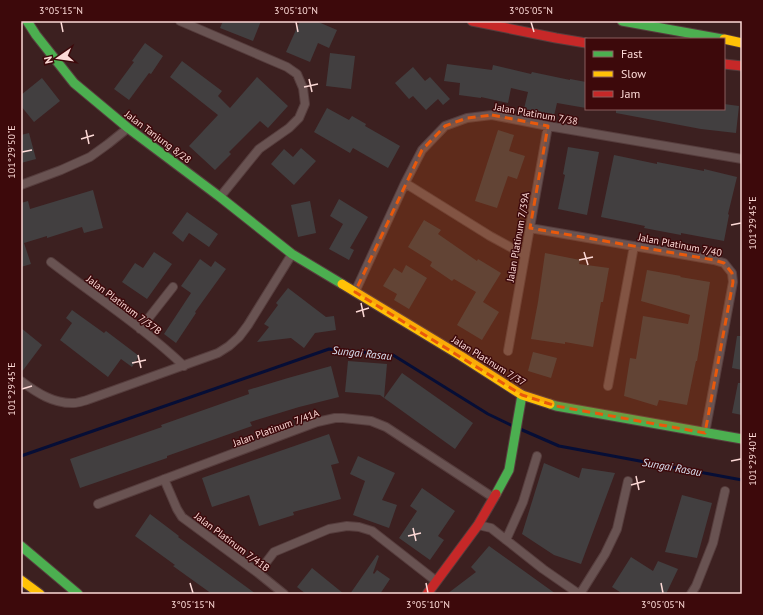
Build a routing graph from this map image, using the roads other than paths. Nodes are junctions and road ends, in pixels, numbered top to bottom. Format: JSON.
{"nodes":[{"id":1,"x":27,"y":21,"type":"edge"},
{"id":2,"x":180,"y":21,"type":"edge"},
{"id":3,"x":472,"y":21,"type":"edge"},
{"id":4,"x":622,"y":21,"type":"edge"},
{"id":5,"x":717,"y":38,"type":"edge"},
{"id":6,"x":725,"y":39,"type":"edge"},
{"id":7,"x":585,"y":43,"type":"edge"},
{"id":8,"x":742,"y":43,"type":"edge"},
{"id":9,"x":725,"y":64,"type":"edge"},
{"id":10,"x":742,"y":66,"type":"edge"},
{"id":11,"x":548,"y":126,"type":"junction"},
{"id":12,"x":128,"y":128,"type":"junction"},
{"id":13,"x":742,"y":159,"type":"edge"},
{"id":14,"x":405,"y":183,"type":"junction"},
{"id":15,"x":21,"y":186,"type":"edge"},
{"id":16,"x":220,"y":197,"type":"junction"},
{"id":17,"x":530,"y":228,"type":"junction"},
{"id":18,"x":634,"y":246,"type":"junction"},
{"id":19,"x":292,"y":254,"type":"junction"},
{"id":20,"x":525,"y":255,"type":"junction"},
{"id":21,"x":51,"y":262,"type":"dead end"},
{"id":22,"x":173,"y":287,"type":"dead end"},
{"id":23,"x":355,"y":292,"type":"junction"},
{"id":24,"x":140,"y":329,"type":"junction"},
{"id":25,"x":508,"y":351,"type":"dead end"},
{"id":26,"x":184,"y":366,"type":"junction"},
{"id":27,"x":21,"y":381,"type":"edge"},
{"id":28,"x":608,"y":386,"type":"dead end"},
{"id":29,"x":522,"y":395,"type":"junction"},
{"id":30,"x":705,"y":433,"type":"junction"},
{"id":31,"x":742,"y":439,"type":"edge"},
{"id":32,"x":537,"y":456,"type":"dead end"},
{"id":33,"x":164,"y":479,"type":"junction"},
{"id":34,"x":628,"y":481,"type":"dead end"},
{"id":35,"x":725,"y":491,"type":"dead end"},
{"id":36,"x":494,"y":498,"type":"junction"},
{"id":37,"x":98,"y":504,"type":"dead end"},
{"id":38,"x":478,"y":525,"type":"junction"},
{"id":39,"x":506,"y":540,"type":"junction"},
{"id":40,"x":21,"y":546,"type":"edge"},
{"id":41,"x":258,"y":573,"type":"junction"},
{"id":42,"x":21,"y":580,"type":"edge"},
{"id":43,"x":436,"y":581,"type":"junction"},
{"id":44,"x":40,"y":594,"type":"edge"},
{"id":45,"x":78,"y":594,"type":"edge"},
{"id":46,"x":284,"y":594,"type":"edge"},
{"id":47,"x":427,"y":594,"type":"edge"},
{"id":48,"x":580,"y":594,"type":"edge"},
{"id":49,"x":691,"y":594,"type":"edge"}],
"edges":[{"from":1,"to":12,"type":"main road","name":"Jalan Tanjung 8/28"},
{"from":2,"to":16,"type":"street"},
{"from":3,"to":7,"type":"main road"},
{"from":4,"to":5,"type":"main road"},
{"from":6,"to":8,"type":"main road"},
{"from":9,"to":10,"type":"main road"},
{"from":11,"to":13,"type":"street","name":"Jalan Platinum 7/38"},
{"from":11,"to":14,"type":"street","name":"Jalan Platinum 7/38"},
{"from":11,"to":17,"type":"street","name":"Jalan Platinum 7/39A"},
{"from":12,"to":15,"type":"street"},
{"from":12,"to":16,"type":"main road","name":"Jalan Tanjung 8/28"},
{"from":14,"to":20,"type":"street"},
{"from":14,"to":23,"type":"street","name":"Jalan Platinum 7/38"},
{"from":16,"to":19,"type":"main road","name":"Jalan Tanjung 8/28"},
{"from":17,"to":18,"type":"street","name":"Jalan Platinum 7/40"},
{"from":17,"to":20,"type":"street","name":"Jalan Platinum 7/39A"},
{"from":18,"to":28,"type":"street"},
{"from":18,"to":30,"type":"street","name":"Jalan Platinum 7/40"},
{"from":19,"to":23,"type":"main road","name":"Jalan Platinum 7/37"},
{"from":19,"to":26,"type":"street"},
{"from":20,"to":25,"type":"street","name":"Jalan Platinum 7/39A"},
{"from":21,"to":24,"type":"street","name":"Jalan Platinum 7/37B"},
{"from":22,"to":24,"type":"street"},
{"from":23,"to":29,"type":"main road","name":"Jalan Platinum 7/37"},
{"from":24,"to":26,"type":"street","name":"Jalan Platinum 7/37B"},
{"from":26,"to":27,"type":"street"},
{"from":29,"to":30,"type":"main road","name":"Jalan Platinum 7/37"},
{"from":29,"to":36,"type":"main road"},
{"from":30,"to":31,"type":"main road","name":"Jalan Platinum 7/37"},
{"from":32,"to":39,"type":"street"},
{"from":33,"to":36,"type":"street","name":"Jalan Platinum 7/41A"},
{"from":33,"to":37,"type":"street","name":"Jalan Platinum 7/41A"},
{"from":33,"to":41,"type":"street","name":"Jalan Platinum 7/41B"},
{"from":34,"to":48,"type":"street"},
{"from":35,"to":49,"type":"street"},
{"from":36,"to":38,"type":"main road"},
{"from":38,"to":39,"type":"street"},
{"from":38,"to":43,"type":"main road"},
{"from":39,"to":48,"type":"street"},
{"from":40,"to":45,"type":"main road"},
{"from":41,"to":43,"type":"street"},
{"from":41,"to":46,"type":"street","name":"Jalan Platinum 7/41B"},
{"from":42,"to":44,"type":"main road"},
{"from":43,"to":47,"type":"main road"}]}
